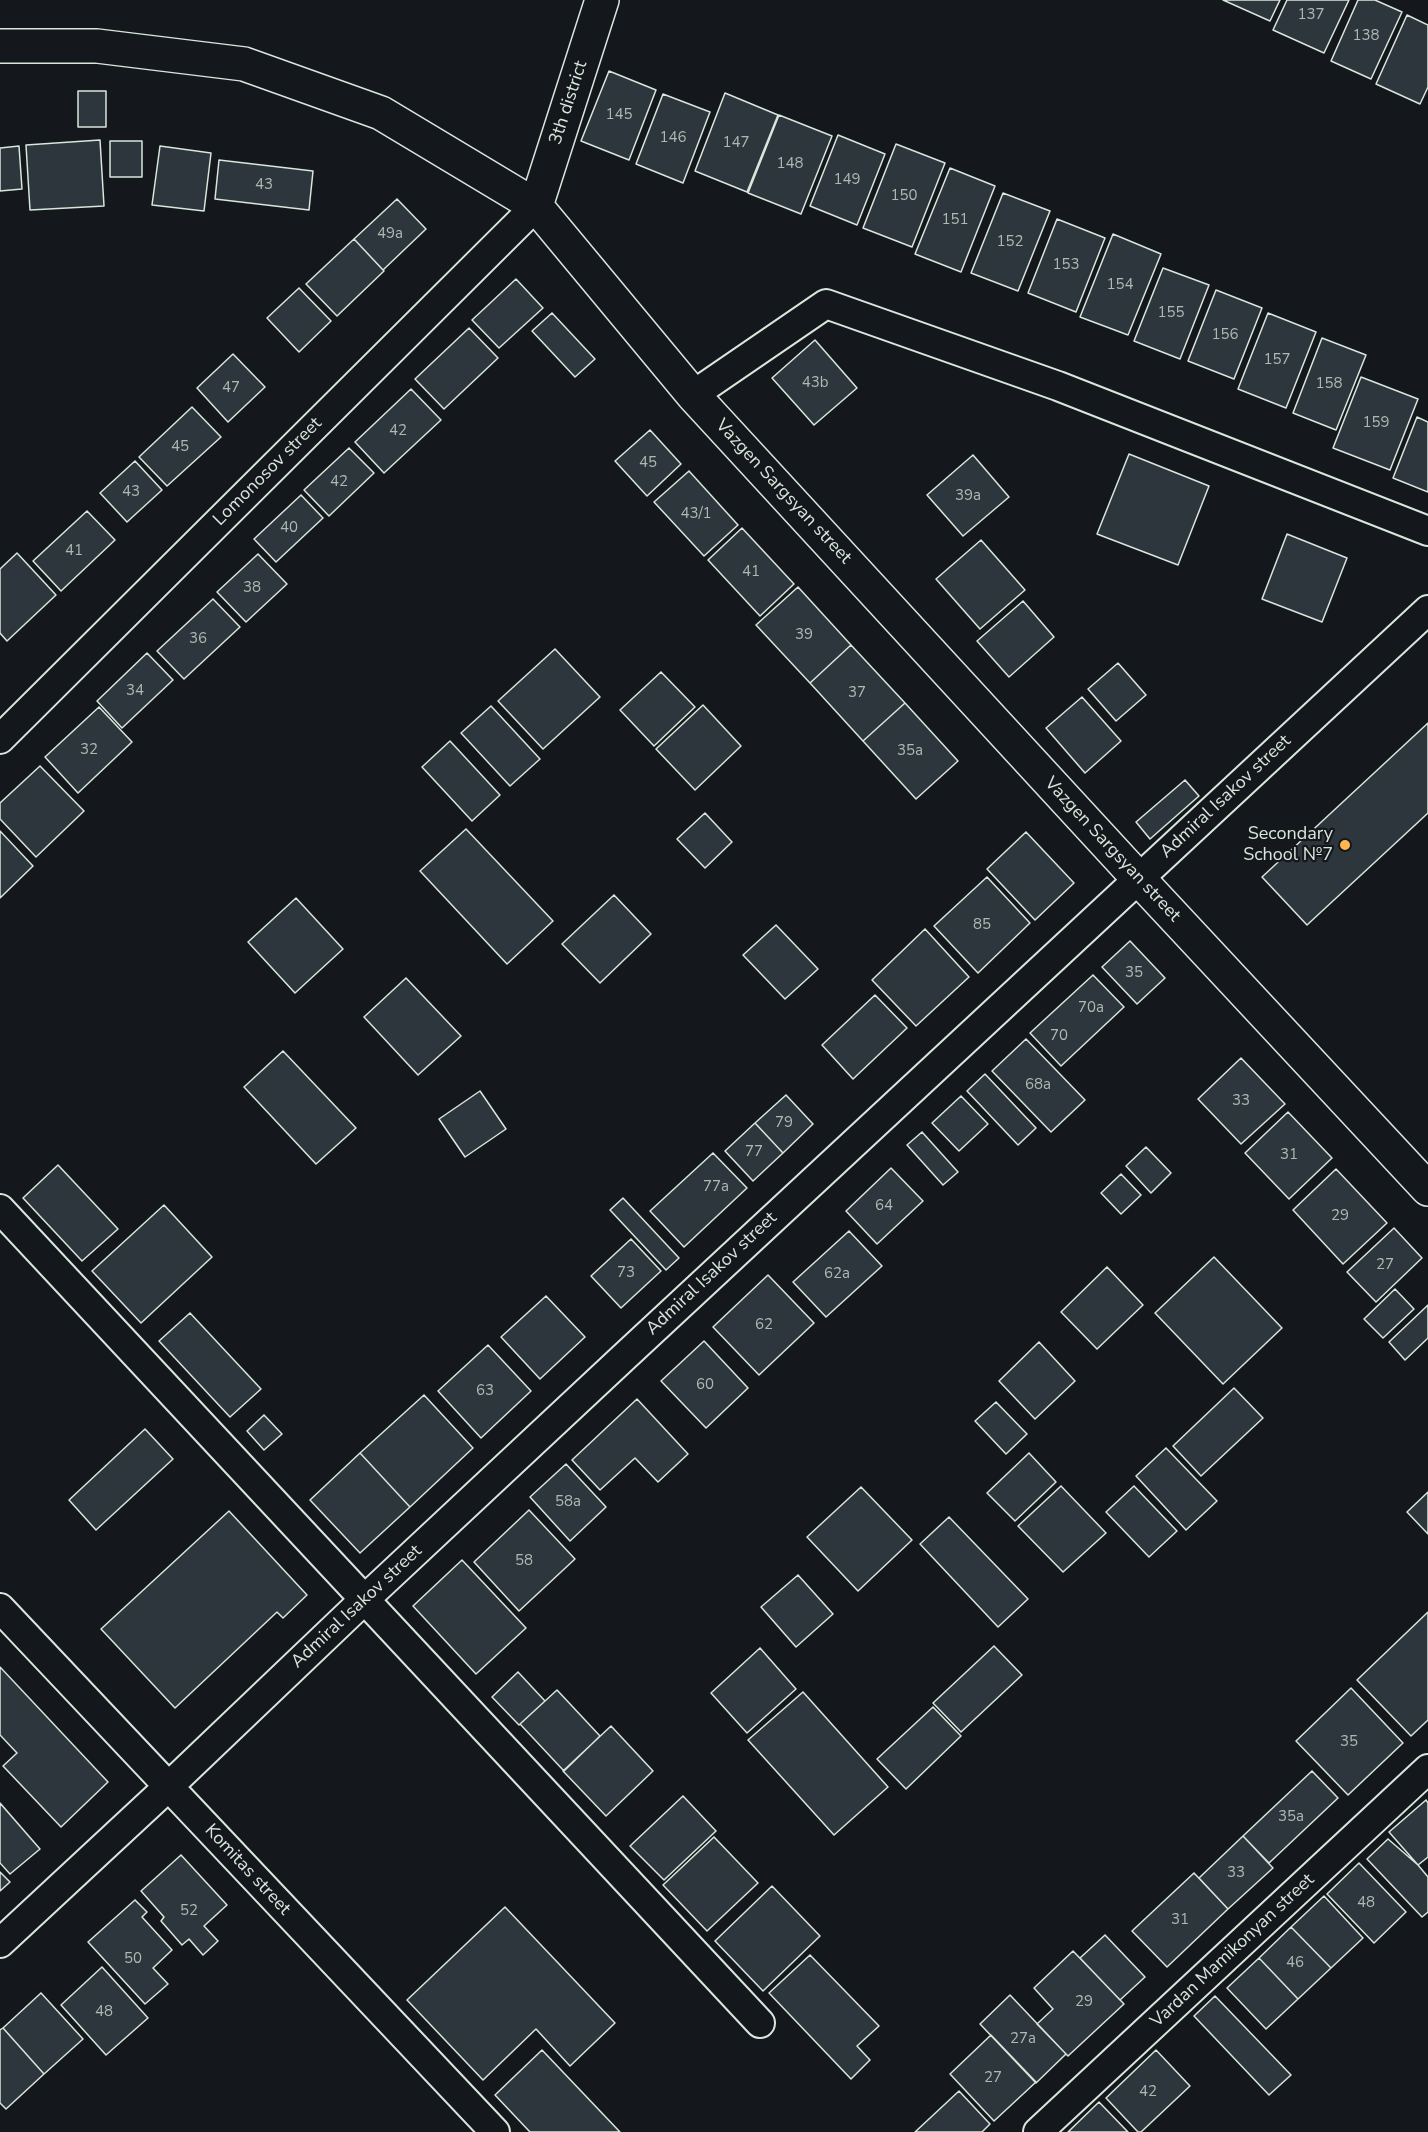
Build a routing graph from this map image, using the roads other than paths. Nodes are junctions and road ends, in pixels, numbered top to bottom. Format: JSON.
{"nodes":[{"id":1,"x":602,"y":0,"type":"edge"},
{"id":2,"x":0,"y":46,"type":"edge"},
{"id":3,"x":536,"y":206,"type":"junction"},
{"id":4,"x":693,"y":395,"type":"junction"},
{"id":5,"x":1428,"y":531,"type":"edge"},
{"id":6,"x":1428,"y":610,"type":"edge"},
{"id":7,"x":0,"y":739,"type":"edge"},
{"id":8,"x":1138,"y":878,"type":"junction"},
{"id":9,"x":1428,"y":1189,"type":"edge"},
{"id":10,"x":0,"y":1209,"type":"edge"},
{"id":11,"x":364,"y":1600,"type":"junction"},
{"id":12,"x":0,"y":1608,"type":"edge"},
{"id":13,"x":1428,"y":1769,"type":"edge"},
{"id":14,"x":168,"y":1787,"type":"junction"},
{"id":15,"x":0,"y":1943,"type":"edge"},
{"id":16,"x":760,"y":2023,"type":"dead end"},
{"id":17,"x":495,"y":2132,"type":"edge"},
{"id":18,"x":1038,"y":2132,"type":"edge"}],
"edges":[{"from":1,"to":3,"type":"street","name":"3th district"},
{"from":2,"to":3,"type":"street","name":"Vazgen Sargsyan street"},
{"from":3,"to":4,"type":"street","name":"Vazgen Sargsyan street"},
{"from":3,"to":7,"type":"street","name":"Lomonosov street"},
{"from":4,"to":5,"type":"street"},
{"from":4,"to":8,"type":"street","name":"Vazgen Sargsyan street"},
{"from":6,"to":8,"type":"street","name":"Admiral Isakov street"},
{"from":8,"to":9,"type":"street","name":"Vazgen Sargsyan street"},
{"from":8,"to":11,"type":"street","name":"Admiral Isakov street"},
{"from":10,"to":11,"type":"street"},
{"from":11,"to":14,"type":"street","name":"Admiral Isakov street"},
{"from":11,"to":16,"type":"street"},
{"from":12,"to":14,"type":"street","name":"Komitas street"},
{"from":13,"to":18,"type":"street","name":"Vardan Mamikonyan street"},
{"from":14,"to":15,"type":"street","name":"Admiral Isakov street"},
{"from":14,"to":17,"type":"street","name":"Komitas street"}]}
